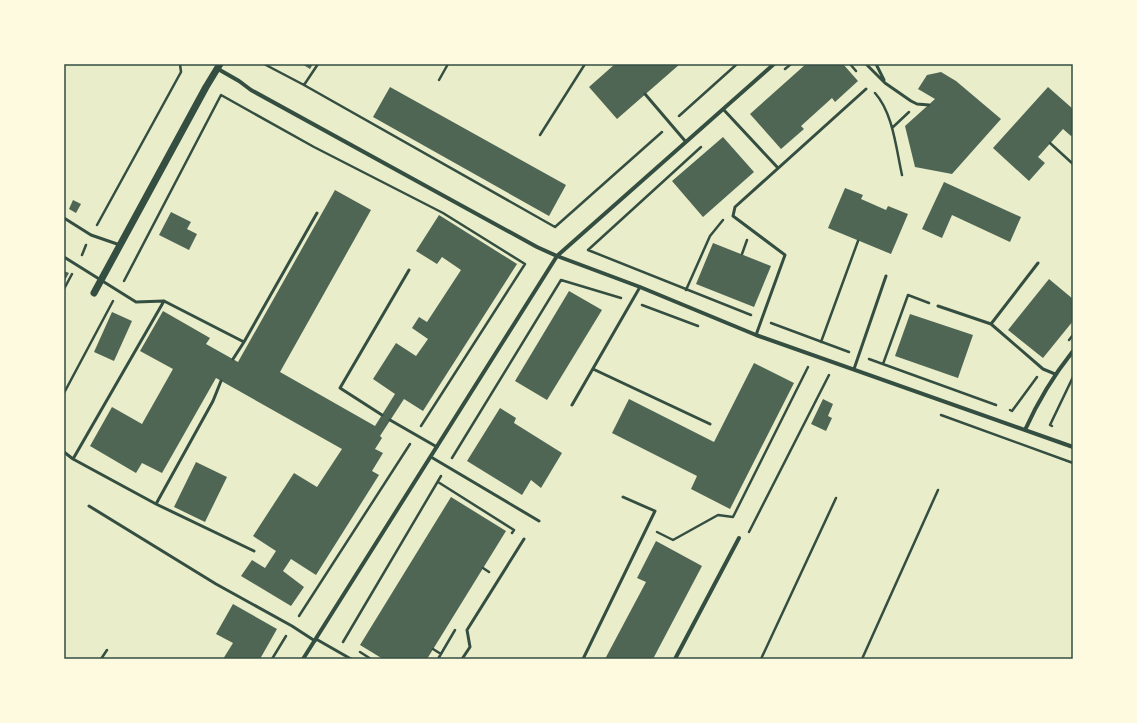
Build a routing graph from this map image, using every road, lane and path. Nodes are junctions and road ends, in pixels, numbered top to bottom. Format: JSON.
{"nodes":[{"id":1,"x":180,"y":64,"type":"edge"},
{"id":2,"x":264,"y":64,"type":"edge"},
{"id":3,"x":318,"y":64,"type":"edge"},
{"id":4,"x":448,"y":64,"type":"edge"},
{"id":5,"x":585,"y":64,"type":"edge"},
{"id":6,"x":737,"y":64,"type":"edge"},
{"id":7,"x":774,"y":64,"type":"edge"},
{"id":8,"x":791,"y":64,"type":"edge"},
{"id":9,"x":850,"y":64,"type":"edge"},
{"id":10,"x":866,"y":64,"type":"edge"},
{"id":11,"x":876,"y":64,"type":"edge"},
{"id":12,"x":219,"y":66,"type":"edge"},
{"id":13,"x":780,"y":74,"type":"dead end"},
{"id":14,"x":860,"y":75,"type":"dead end"},
{"id":15,"x":439,"y":80,"type":"dead end"},
{"id":16,"x":885,"y":83,"type":"junction"},
{"id":17,"x":304,"y":85,"type":"junction"},
{"id":18,"x":866,"y":90,"type":"dead end"},
{"id":19,"x":874,"y":91,"type":"dead end"},
{"id":20,"x":645,"y":94,"type":"dead end"},
{"id":21,"x":919,"y":104,"type":"junction"},
{"id":22,"x":929,"y":105,"type":"dead end"},
{"id":23,"x":723,"y":109,"type":"junction"},
{"id":24,"x":670,"y":124,"type":"junction"},
{"id":25,"x":892,"y":128,"type":"junction"},
{"id":26,"x":540,"y":135,"type":"dead end"},
{"id":27,"x":686,"y":142,"type":"junction"},
{"id":28,"x":1050,"y":143,"type":"dead end"},
{"id":29,"x":703,"y":145,"type":"dead end"},
{"id":30,"x":1073,"y":164,"type":"edge"},
{"id":31,"x":778,"y":168,"type":"junction"},
{"id":32,"x":902,"y":175,"type":"dead end"},
{"id":33,"x":735,"y":207,"type":"junction"},
{"id":34,"x":317,"y":213,"type":"dead end"},
{"id":35,"x":64,"y":218,"type":"edge"},
{"id":36,"x":91,"y":235,"type":"junction"},
{"id":37,"x":858,"y":241,"type":"dead end"},
{"id":38,"x":121,"y":246,"type":"junction"},
{"id":39,"x":557,"y":256,"type":"junction"},
{"id":40,"x":64,"y":257,"type":"edge"},
{"id":41,"x":1038,"y":263,"type":"dead end"},
{"id":42,"x":77,"y":265,"type":"junction"},
{"id":43,"x":409,"y":270,"type":"dead end"},
{"id":44,"x":886,"y":276,"type":"dead end"},
{"id":45,"x":101,"y":279,"type":"junction"},
{"id":46,"x":640,"y":287,"type":"junction"},
{"id":47,"x":64,"y":289,"type":"edge"},
{"id":48,"x":686,"y":290,"type":"junction"},
{"id":49,"x":118,"y":291,"type":"junction"},
{"id":50,"x":94,"y":293,"type":"dead end"},
{"id":51,"x":164,"y":301,"type":"junction"},
{"id":52,"x":632,"y":301,"type":"junction"},
{"id":53,"x":938,"y":306,"type":"joint"},
{"id":54,"x":762,"y":320,"type":"junction"},
{"id":55,"x":991,"y":324,"type":"junction"},
{"id":56,"x":705,"y":328,"type":"dead end"},
{"id":57,"x":756,"y":335,"type":"junction"},
{"id":58,"x":821,"y":341,"type":"junction"},
{"id":59,"x":244,"y":342,"type":"junction"},
{"id":60,"x":1073,"y":350,"type":"edge"},
{"id":61,"x":859,"y":355,"type":"junction"},
{"id":62,"x":816,"y":356,"type":"junction"},
{"id":63,"x":233,"y":359,"type":"dead end"},
{"id":64,"x":801,"y":364,"type":"dead end"},
{"id":65,"x":883,"y":364,"type":"junction"},
{"id":66,"x":808,"y":367,"type":"junction"},
{"id":67,"x":593,"y":369,"type":"junction"},
{"id":68,"x":815,"y":369,"type":"dead end"},
{"id":69,"x":854,"y":369,"type":"junction"},
{"id":70,"x":1055,"y":374,"type":"junction"},
{"id":71,"x":836,"y":377,"type":"dead end"},
{"id":72,"x":1073,"y":377,"type":"edge"},
{"id":73,"x":221,"y":381,"type":"dead end"},
{"id":74,"x":64,"y":393,"type":"edge"},
{"id":75,"x":572,"y":405,"type":"dead end"},
{"id":76,"x":998,"y":406,"type":"dead end"},
{"id":77,"x":1005,"y":408,"type":"dead end"},
{"id":78,"x":1012,"y":411,"type":"dead end"},
{"id":79,"x":940,"y":414,"type":"dead end"},
{"id":80,"x":382,"y":415,"type":"dead end"},
{"id":81,"x":390,"y":420,"type":"dead end"},
{"id":82,"x":710,"y":424,"type":"dead end"},
{"id":83,"x":1050,"y":425,"type":"dead end"},
{"id":84,"x":1025,"y":430,"type":"junction"},
{"id":85,"x":415,"y":435,"type":"junction"},
{"id":86,"x":437,"y":447,"type":"junction"},
{"id":87,"x":1073,"y":447,"type":"edge"},
{"id":88,"x":64,"y":452,"type":"edge"},
{"id":89,"x":431,"y":457,"type":"junction"},
{"id":90,"x":73,"y":459,"type":"junction"},
{"id":91,"x":1073,"y":463,"type":"edge"},
{"id":92,"x":447,"y":466,"type":"junction"},
{"id":93,"x":438,"y":482,"type":"junction"},
{"id":94,"x":938,"y":490,"type":"dead end"},
{"id":95,"x":623,"y":497,"type":"dead end"},
{"id":96,"x":836,"y":498,"type":"dead end"},
{"id":97,"x":156,"y":504,"type":"junction"},
{"id":98,"x":89,"y":506,"type":"dead end"},
{"id":99,"x":539,"y":521,"type":"dead end"},
{"id":100,"x":647,"y":528,"type":"junction"},
{"id":101,"x":510,"y":536,"type":"dead end"},
{"id":102,"x":739,"y":538,"type":"dead end"},
{"id":103,"x":746,"y":538,"type":"dead end"},
{"id":104,"x":524,"y":539,"type":"dead end"},
{"id":105,"x":254,"y":550,"type":"dead end"},
{"id":106,"x":493,"y":566,"type":"dead end"},
{"id":107,"x":483,"y":568,"type":"dead end"},
{"id":108,"x":489,"y":572,"type":"junction"},
{"id":109,"x":485,"y":579,"type":"dead end"},
{"id":110,"x":292,"y":626,"type":"junction"},
{"id":111,"x":457,"y":627,"type":"dead end"},
{"id":112,"x":315,"y":640,"type":"junction"},
{"id":113,"x":433,"y":649,"type":"dead end"},
{"id":114,"x":107,"y":650,"type":"dead end"},
{"id":115,"x":337,"y":651,"type":"junction"},
{"id":116,"x":441,"y":654,"type":"junction"},
{"id":117,"x":101,"y":659,"type":"edge"},
{"id":118,"x":272,"y":659,"type":"edge"},
{"id":119,"x":303,"y":659,"type":"edge"},
{"id":120,"x":351,"y":659,"type":"edge"},
{"id":121,"x":438,"y":659,"type":"edge"},
{"id":122,"x":462,"y":659,"type":"edge"},
{"id":123,"x":583,"y":659,"type":"edge"},
{"id":124,"x":675,"y":659,"type":"edge"},
{"id":125,"x":761,"y":659,"type":"edge"},
{"id":126,"x":862,"y":659,"type":"edge"}],
"edges":[{"from":1,"to":36,"type":"path"},
{"from":2,"to":17,"type":"path"},
{"from":3,"to":17,"type":"path"},
{"from":4,"to":15,"type":"path"},
{"from":5,"to":26,"type":"path"},
{"from":6,"to":24,"type":"path"},
{"from":7,"to":23,"type":"street"},
{"from":8,"to":13,"type":"path"},
{"from":9,"to":14,"type":"path"},
{"from":10,"to":16,"type":"lane"},
{"from":11,"to":16,"type":"lane"},
{"from":12,"to":38,"type":"street"},
{"from":12,"to":39,"type":"street"},
{"from":16,"to":21,"type":"lane"},
{"from":17,"to":24,"type":"path"},
{"from":18,"to":31,"type":"lane"},
{"from":19,"to":25,"type":"path"},
{"from":20,"to":24,"type":"lane"},
{"from":21,"to":22,"type":"lane"},
{"from":21,"to":25,"type":"path"},
{"from":23,"to":27,"type":"street"},
{"from":23,"to":31,"type":"lane"},
{"from":24,"to":27,"type":"lane"},
{"from":25,"to":32,"type":"path"},
{"from":27,"to":39,"type":"street"},
{"from":28,"to":30,"type":"path"},
{"from":29,"to":48,"type":"path"},
{"from":31,"to":33,"type":"lane"},
{"from":33,"to":48,"type":"path"},
{"from":33,"to":54,"type":"lane"},
{"from":34,"to":59,"type":"lane"},
{"from":35,"to":36,"type":"lane"},
{"from":36,"to":38,"type":"lane"},
{"from":36,"to":42,"type":"path"},
{"from":37,"to":58,"type":"path"},
{"from":38,"to":45,"type":"street"},
{"from":39,"to":46,"type":"street"},
{"from":39,"to":86,"type":"street"},
{"from":40,"to":42,"type":"lane"},
{"from":41,"to":55,"type":"lane"},
{"from":42,"to":45,"type":"lane"},
{"from":42,"to":47,"type":"path"},
{"from":43,"to":80,"type":"lane"},
{"from":44,"to":61,"type":"lane"},
{"from":45,"to":49,"type":"lane"},
{"from":45,"to":50,"type":"street"},
{"from":46,"to":52,"type":"lane"},
{"from":46,"to":57,"type":"street"},
{"from":48,"to":54,"type":"path"},
{"from":49,"to":51,"type":"lane"},
{"from":49,"to":74,"type":"path"},
{"from":49,"to":85,"type":"path"},
{"from":51,"to":59,"type":"lane"},
{"from":51,"to":90,"type":"lane"},
{"from":52,"to":56,"type":"path"},
{"from":52,"to":67,"type":"lane"},
{"from":52,"to":92,"type":"path"},
{"from":53,"to":55,"type":"lane"},
{"from":53,"to":65,"type":"path"},
{"from":54,"to":57,"type":"lane"},
{"from":54,"to":58,"type":"path"},
{"from":55,"to":70,"type":"lane"},
{"from":57,"to":62,"type":"street"},
{"from":58,"to":61,"type":"path"},
{"from":58,"to":62,"type":"path"},
{"from":59,"to":63,"type":"lane"},
{"from":60,"to":70,"type":"street"},
{"from":61,"to":65,"type":"path"},
{"from":61,"to":69,"type":"lane"},
{"from":62,"to":69,"type":"street"},
{"from":64,"to":66,"type":"path"},
{"from":65,"to":76,"type":"path"},
{"from":66,"to":68,"type":"path"},
{"from":66,"to":100,"type":"path"},
{"from":67,"to":75,"type":"lane"},
{"from":67,"to":82,"type":"lane"},
{"from":69,"to":84,"type":"street"},
{"from":70,"to":84,"type":"street"},
{"from":71,"to":103,"type":"path"},
{"from":72,"to":83,"type":"path"},
{"from":73,"to":97,"type":"lane"},
{"from":77,"to":78,"type":"path"},
{"from":79,"to":91,"type":"path"},
{"from":81,"to":85,"type":"lane"},
{"from":84,"to":87,"type":"street"},
{"from":85,"to":86,"type":"lane"},
{"from":85,"to":110,"type":"path"},
{"from":86,"to":89,"type":"street"},
{"from":88,"to":90,"type":"lane"},
{"from":89,"to":92,"type":"lane"},
{"from":89,"to":112,"type":"street"},
{"from":90,"to":97,"type":"lane"},
{"from":92,"to":93,"type":"path"},
{"from":92,"to":99,"type":"lane"},
{"from":93,"to":101,"type":"path"},
{"from":93,"to":115,"type":"path"},
{"from":94,"to":126,"type":"path"},
{"from":95,"to":100,"type":"lane"},
{"from":96,"to":125,"type":"path"},
{"from":97,"to":105,"type":"lane"},
{"from":98,"to":110,"type":"lane"},
{"from":100,"to":123,"type":"lane"},
{"from":102,"to":124,"type":"street"},
{"from":104,"to":122,"type":"lane"},
{"from":106,"to":108,"type":"path"},
{"from":107,"to":108,"type":"path"},
{"from":108,"to":109,"type":"path"},
{"from":110,"to":112,"type":"lane"},
{"from":110,"to":118,"type":"path"},
{"from":111,"to":116,"type":"path"},
{"from":112,"to":115,"type":"lane"},
{"from":112,"to":119,"type":"street"},
{"from":113,"to":116,"type":"path"},
{"from":114,"to":117,"type":"path"},
{"from":115,"to":120,"type":"lane"},
{"from":116,"to":121,"type":"path"}]}
